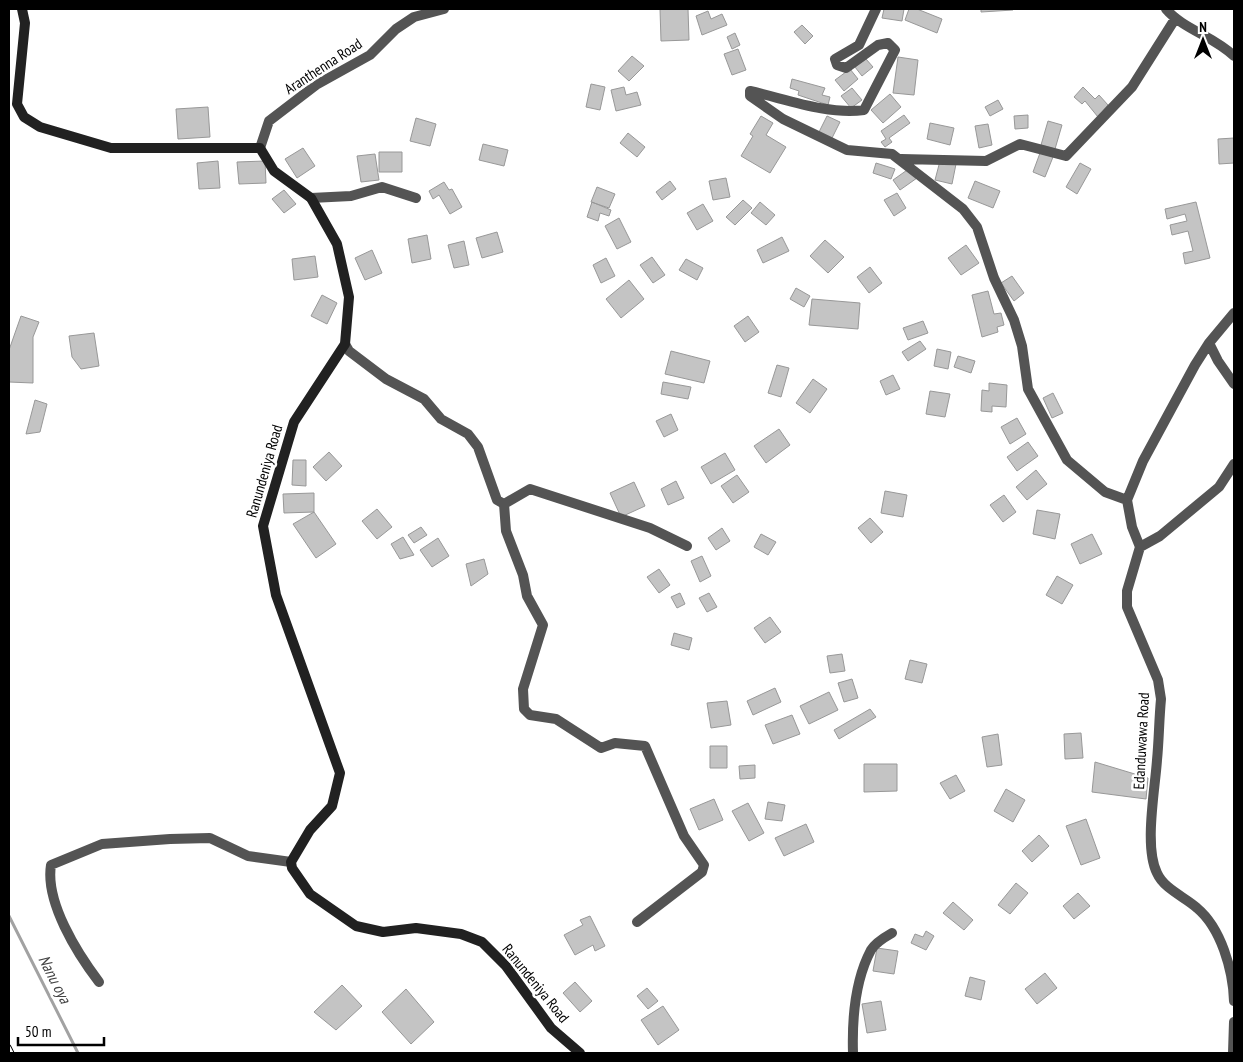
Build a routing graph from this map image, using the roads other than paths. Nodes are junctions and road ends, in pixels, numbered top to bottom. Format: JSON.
{"nodes":[{"id":1,"x":22,"y":9,"type":"edge"},
{"id":2,"x":444,"y":9,"type":"edge"},
{"id":3,"x":876,"y":9,"type":"edge"},
{"id":4,"x":1166,"y":9,"type":"edge"},
{"id":5,"x":1175,"y":19,"type":"junction"},
{"id":6,"x":1234,"y":56,"type":"edge"},
{"id":7,"x":260,"y":148,"type":"junction"},
{"id":8,"x":901,"y":159,"type":"junction"},
{"id":9,"x":311,"y":198,"type":"junction"},
{"id":10,"x":416,"y":198,"type":"dead end"},
{"id":11,"x":1234,"y":314,"type":"edge"},
{"id":12,"x":1209,"y":343,"type":"junction"},
{"id":13,"x":345,"y":344,"type":"junction"},
{"id":14,"x":1234,"y":384,"type":"edge"},
{"id":15,"x":1234,"y":464,"type":"edge"},
{"id":16,"x":1127,"y":500,"type":"junction"},
{"id":17,"x":504,"y":504,"type":"junction"},
{"id":18,"x":687,"y":546,"type":"dead end"},
{"id":19,"x":1140,"y":547,"type":"junction"},
{"id":20,"x":291,"y":862,"type":"junction"},
{"id":21,"x":637,"y":922,"type":"dead end"},
{"id":22,"x":892,"y":933,"type":"dead end"},
{"id":23,"x":99,"y":982,"type":"dead end"},
{"id":24,"x":1234,"y":1001,"type":"edge"},
{"id":25,"x":1234,"y":1022,"type":"edge"},
{"id":26,"x":580,"y":1053,"type":"edge"},
{"id":27,"x":853,"y":1053,"type":"edge"},
{"id":28,"x":1233,"y":1053,"type":"edge"}],
"edges":[{"from":1,"to":7,"type":"main road"},
{"from":2,"to":7,"type":"street","name":"Aranthenna Road"},
{"from":3,"to":8,"type":"street"},
{"from":4,"to":5,"type":"street"},
{"from":5,"to":6,"type":"street"},
{"from":5,"to":8,"type":"street"},
{"from":7,"to":9,"type":"main road","name":"Ranundeniya Road"},
{"from":8,"to":16,"type":"street"},
{"from":9,"to":10,"type":"street"},
{"from":9,"to":13,"type":"main road","name":"Ranundeniya Road"},
{"from":11,"to":12,"type":"street"},
{"from":12,"to":14,"type":"street"},
{"from":12,"to":16,"type":"street"},
{"from":13,"to":17,"type":"street"},
{"from":13,"to":20,"type":"main road","name":"Ranundeniya Road"},
{"from":15,"to":19,"type":"street"},
{"from":16,"to":19,"type":"street"},
{"from":17,"to":18,"type":"street"},
{"from":17,"to":21,"type":"street"},
{"from":19,"to":24,"type":"street","name":"Edanduwawa Road"},
{"from":20,"to":23,"type":"street"},
{"from":20,"to":26,"type":"main road","name":"Ranundeniya Road"},
{"from":22,"to":27,"type":"street"},
{"from":25,"to":28,"type":"street"}]}
